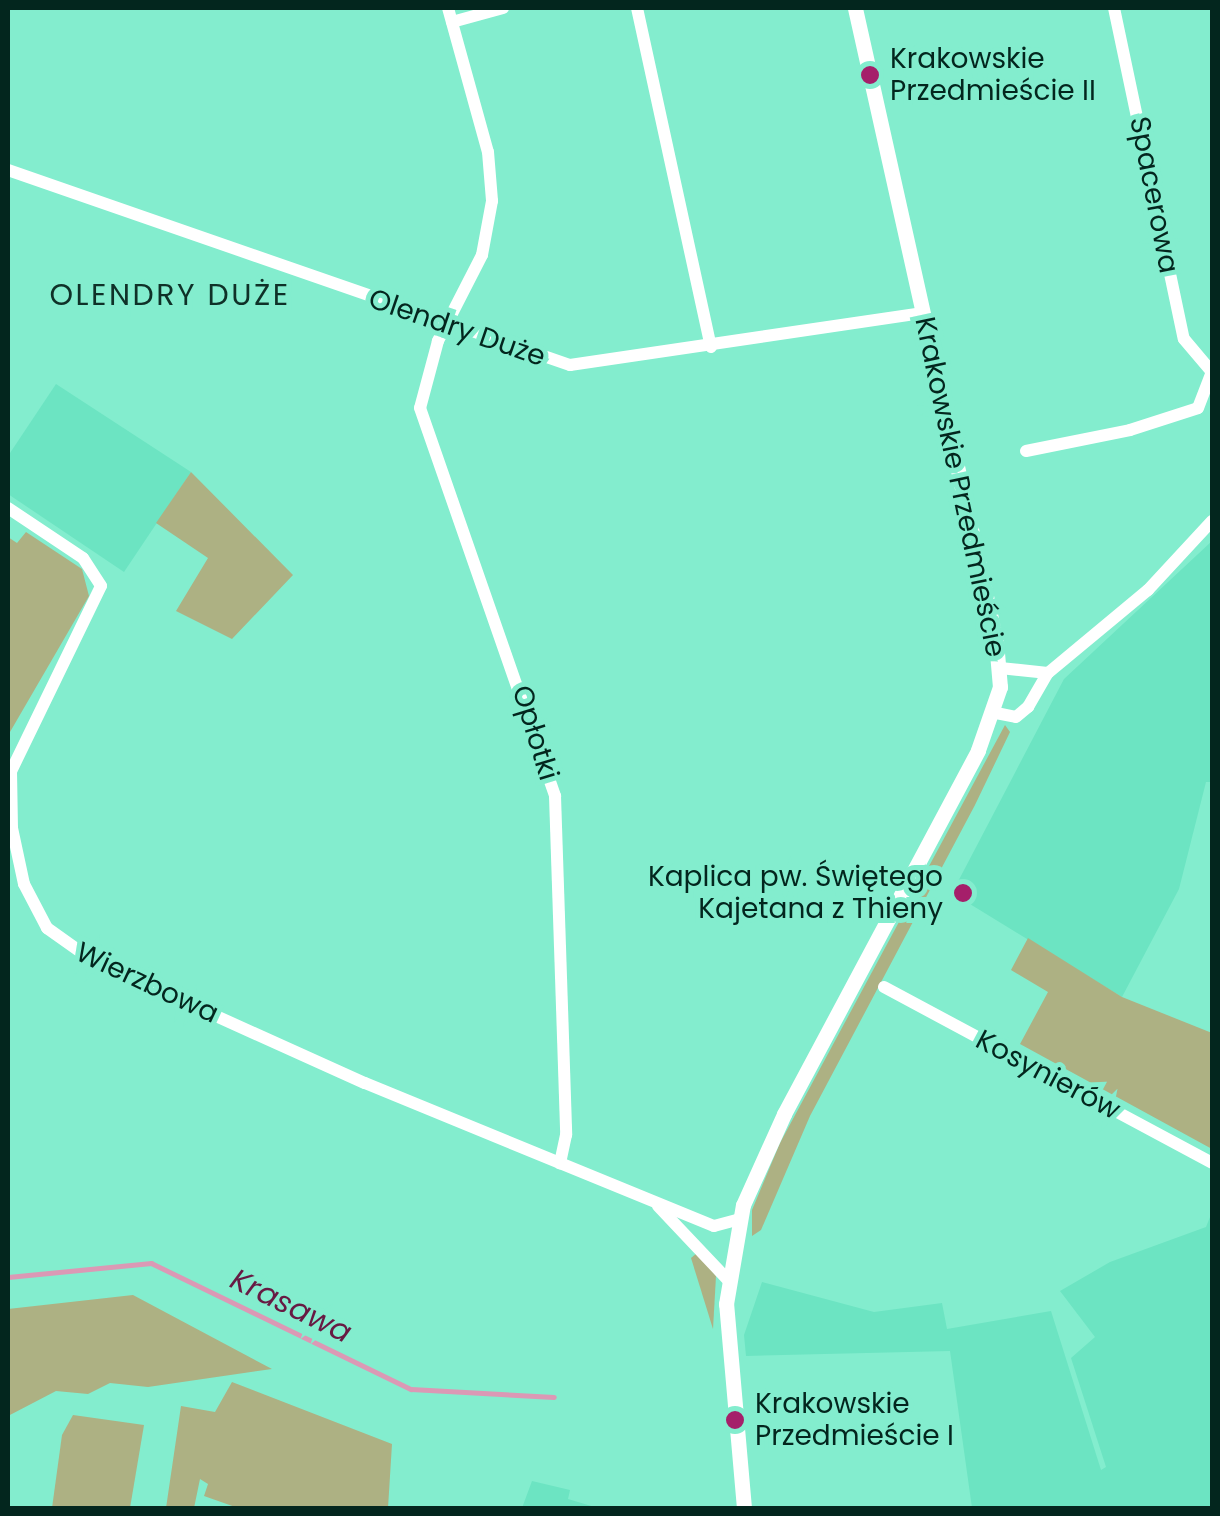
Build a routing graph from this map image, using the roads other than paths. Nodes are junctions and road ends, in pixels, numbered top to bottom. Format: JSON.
{"nodes":[{"id":1,"x":503,"y":8,"type":"edge"},
{"id":2,"x":637,"y":8,"type":"edge"},
{"id":3,"x":855,"y":8,"type":"edge"},
{"id":4,"x":1114,"y":8,"type":"edge"},
{"id":5,"x":450,"y":15,"type":"edge"},
{"id":6,"x":8,"y":170,"type":"edge"},
{"id":7,"x":923,"y":314,"type":"junction"},
{"id":8,"x":446,"y":324,"type":"junction"},
{"id":9,"x":711,"y":346,"type":"junction"},
{"id":10,"x":1212,"y":372,"type":"edge"},
{"id":11,"x":1026,"y":451,"type":"dead end"},
{"id":12,"x":8,"y":508,"type":"edge"},
{"id":13,"x":1212,"y":521,"type":"edge"},
{"id":14,"x":1000,"y":668,"type":"junction"},
{"id":15,"x":1048,"y":673,"type":"junction"},
{"id":16,"x":996,"y":714,"type":"junction"},
{"id":17,"x":12,"y":754,"type":"edge"},
{"id":18,"x":884,"y":987,"type":"dead end"},
{"id":19,"x":560,"y":1162,"type":"junction"},
{"id":20,"x":1212,"y":1163,"type":"edge"},
{"id":21,"x":652,"y":1201,"type":"junction"},
{"id":22,"x":740,"y":1219,"type":"junction"},
{"id":23,"x":728,"y":1280,"type":"junction"},
{"id":24,"x":744,"y":1508,"type":"edge"}],
"edges":[{"from":1,"to":5,"type":"street"},
{"from":2,"to":9,"type":"street"},
{"from":3,"to":7,"type":"street","name":"Krakowskie Przedmieście"},
{"from":4,"to":10,"type":"street","name":"Spacerowa"},
{"from":5,"to":8,"type":"street","name":"Opłotki"},
{"from":6,"to":8,"type":"street","name":"Olendry Duże"},
{"from":7,"to":9,"type":"street","name":"Olendry Duże"},
{"from":7,"to":14,"type":"street","name":"Krakowskie Przedmieście"},
{"from":8,"to":9,"type":"street","name":"Olendry Duże"},
{"from":8,"to":19,"type":"street","name":"Opłotki"},
{"from":10,"to":11,"type":"street"},
{"from":12,"to":17,"type":"street","name":"Wierzbowa"},
{"from":13,"to":15,"type":"street"},
{"from":14,"to":15,"type":"street"},
{"from":14,"to":16,"type":"street","name":"Krakowskie Przedmieście"},
{"from":15,"to":16,"type":"street"},
{"from":16,"to":22,"type":"street","name":"Krakowskie Przedmieście"},
{"from":17,"to":19,"type":"street","name":"Wierzbowa"},
{"from":18,"to":20,"type":"street","name":"Kosynierów"},
{"from":19,"to":21,"type":"street","name":"Wierzbowa"},
{"from":21,"to":22,"type":"street","name":"Wierzbowa"},
{"from":21,"to":23,"type":"street","name":"Wierzbowa"},
{"from":22,"to":23,"type":"street","name":"Krakowskie Przedmieście"},
{"from":23,"to":24,"type":"street","name":"Krakowskie Przedmieście"}]}
